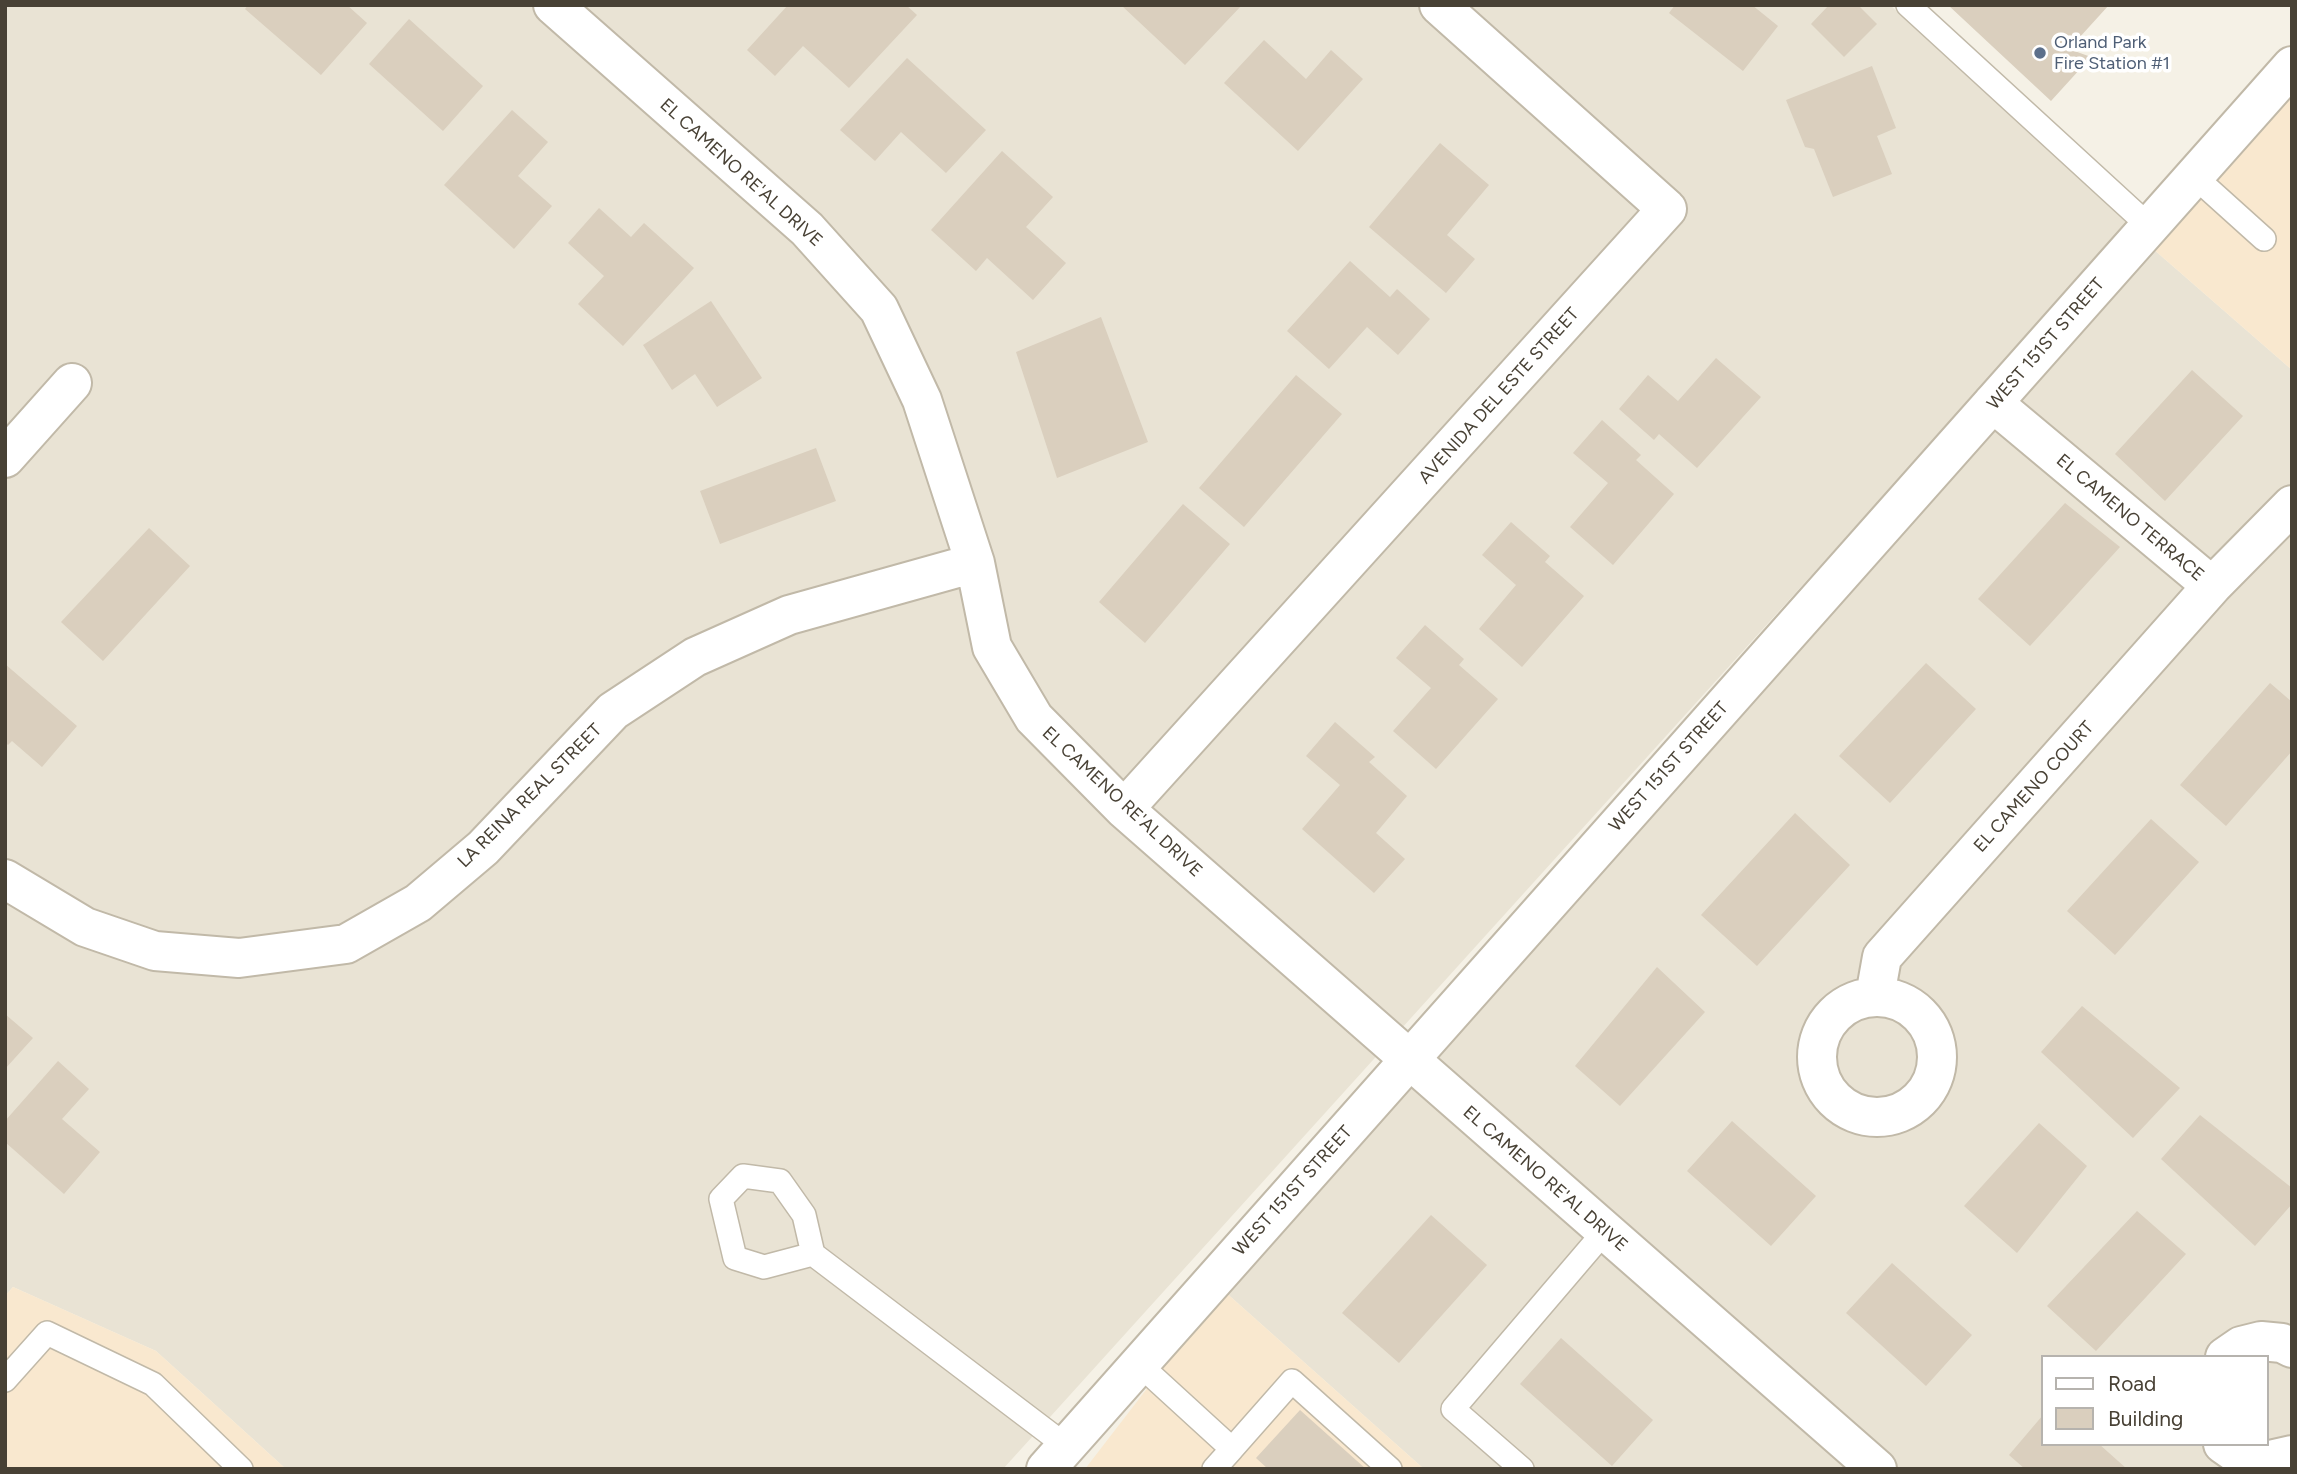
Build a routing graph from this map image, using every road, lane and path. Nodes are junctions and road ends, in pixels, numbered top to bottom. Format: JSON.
{"nodes":[{"id":1,"x":553,"y":5,"type":"edge"},
{"id":2,"x":1439,"y":5,"type":"edge"},
{"id":3,"x":1908,"y":5,"type":"edge"},
{"id":4,"x":2292,"y":66,"type":"edge"},
{"id":5,"x":2194,"y":176,"type":"junction"},
{"id":6,"x":2149,"y":226,"type":"junction"},
{"id":7,"x":2263,"y":239,"type":"dead end"},
{"id":8,"x":72,"y":383,"type":"dead end"},
{"id":9,"x":1993,"y":403,"type":"junction"},
{"id":10,"x":5,"y":458,"type":"edge"},
{"id":11,"x":2292,"y":505,"type":"edge"},
{"id":12,"x":975,"y":563,"type":"junction"},
{"id":13,"x":2212,"y":586,"type":"junction"},
{"id":14,"x":1124,"y":809,"type":"junction"},
{"id":15,"x":5,"y":879,"type":"edge"},
{"id":16,"x":1875,"y":996,"type":"dead end"},
{"id":17,"x":1409,"y":1060,"type":"junction"},
{"id":18,"x":1605,"y":1231,"type":"junction"},
{"id":19,"x":813,"y":1254,"type":"junction"},
{"id":20,"x":2292,"y":1348,"type":"edge"},
{"id":21,"x":2228,"y":1355,"type":"edge"},
{"id":22,"x":1139,"y":1364,"type":"junction"},
{"id":23,"x":5,"y":1380,"type":"edge"},
{"id":24,"x":2226,"y":1446,"type":"edge"},
{"id":25,"x":1232,"y":1449,"type":"junction"},
{"id":26,"x":2292,"y":1455,"type":"edge"},
{"id":27,"x":1056,"y":1458,"type":"edge"},
{"id":28,"x":241,"y":1469,"type":"edge"},
{"id":29,"x":1214,"y":1469,"type":"edge"},
{"id":30,"x":1390,"y":1469,"type":"edge"},
{"id":31,"x":1522,"y":1469,"type":"edge"},
{"id":32,"x":1877,"y":1469,"type":"edge"}],
"edges":[{"from":1,"to":12,"type":"street","name":"EL CAMENO RE'AL DRIVE"},
{"from":2,"to":14,"type":"street","name":"AVENIDA DEL ESTE STREET"},
{"from":3,"to":6,"type":"lane"},
{"from":4,"to":5,"type":"street","name":"WEST 151ST STREET"},
{"from":5,"to":6,"type":"street","name":"WEST 151ST STREET"},
{"from":5,"to":7,"type":"lane"},
{"from":6,"to":9,"type":"street","name":"WEST 151ST STREET"},
{"from":8,"to":10,"type":"street"},
{"from":9,"to":13,"type":"street","name":"EL CAMENO TERRACE"},
{"from":9,"to":17,"type":"street","name":"WEST 151ST STREET"},
{"from":11,"to":13,"type":"street","name":"EL CAMENO TERRACE"},
{"from":12,"to":14,"type":"street","name":"EL CAMENO RE'AL DRIVE"},
{"from":12,"to":15,"type":"street","name":"LA REINA REAL STREET"},
{"from":13,"to":16,"type":"street","name":"EL CAMENO COURT"},
{"from":14,"to":17,"type":"street","name":"EL CAMENO RE'AL DRIVE"},
{"from":17,"to":18,"type":"street","name":"EL CAMENO RE'AL DRIVE"},
{"from":17,"to":22,"type":"street","name":"WEST 151ST STREET"},
{"from":18,"to":31,"type":"lane"},
{"from":18,"to":32,"type":"street","name":"EL CAMENO RE'AL DRIVE"},
{"from":19,"to":19,"type":"lane"},
{"from":19,"to":27,"type":"lane"},
{"from":20,"to":21,"type":"street"},
{"from":22,"to":25,"type":"lane"},
{"from":22,"to":27,"type":"street","name":"WEST 151ST STREET"},
{"from":23,"to":28,"type":"lane"},
{"from":24,"to":26,"type":"street"},
{"from":25,"to":29,"type":"lane"},
{"from":25,"to":30,"type":"lane"}]}
